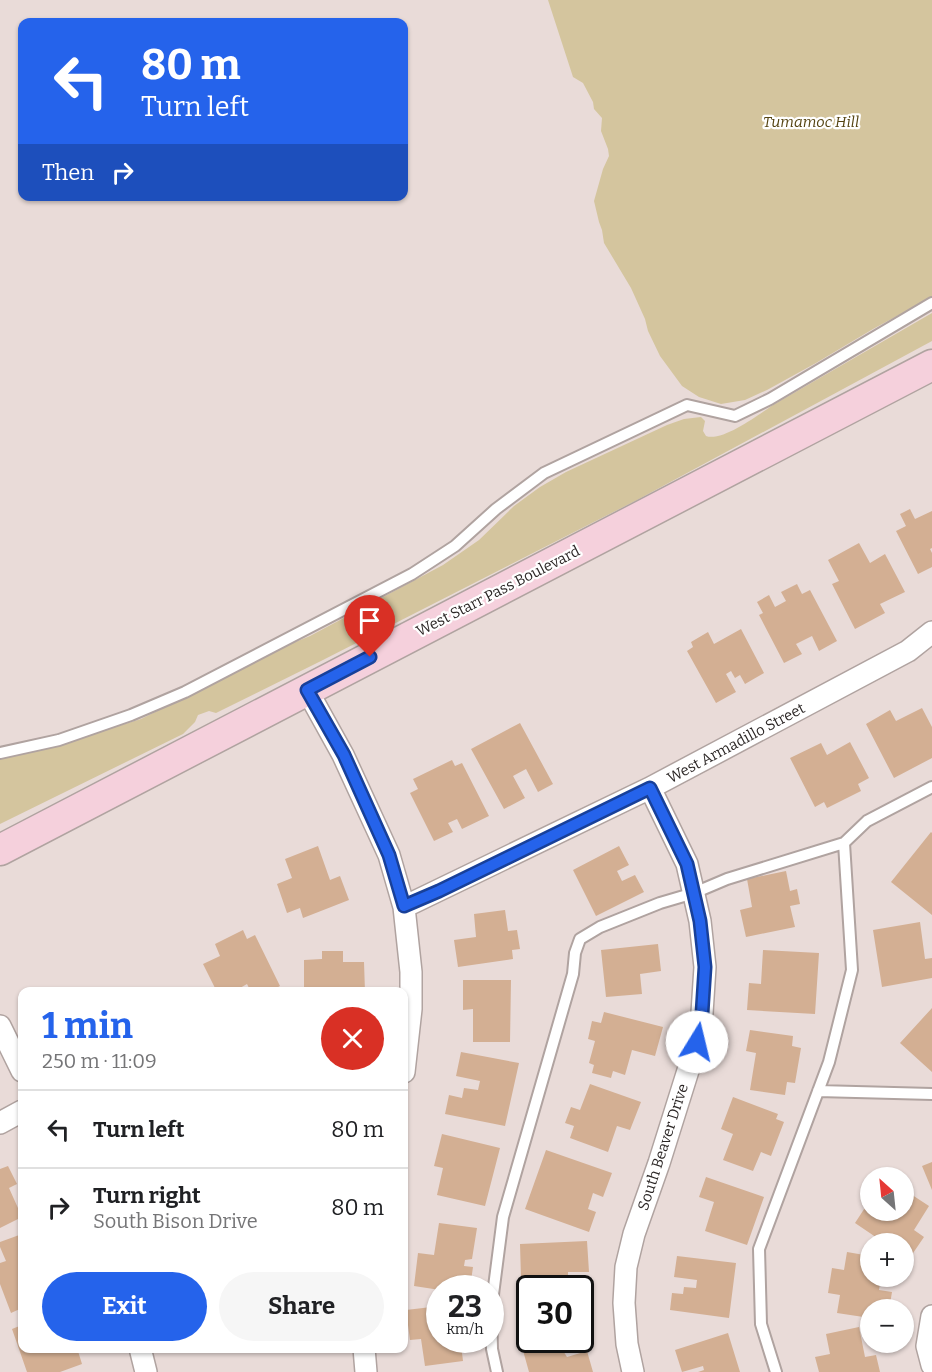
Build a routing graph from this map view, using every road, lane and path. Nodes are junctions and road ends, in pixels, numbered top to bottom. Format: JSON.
{"nodes":[{"id":1,"x":932,"y":303,"type":"edge"},
{"id":2,"x":932,"y":365,"type":"edge"},
{"id":3,"x":932,"y":632,"type":"edge"},
{"id":4,"x":307,"y":690,"type":"junction"},
{"id":5,"x":0,"y":753,"type":"edge"},
{"id":6,"x":932,"y":787,"type":"edge"},
{"id":7,"x":650,"y":788,"type":"junction"},
{"id":8,"x":844,"y":843,"type":"junction"},
{"id":9,"x":0,"y":850,"type":"edge"},
{"id":10,"x":694,"y":893,"type":"junction"},
{"id":11,"x":404,"y":906,"type":"junction"},
{"id":12,"x":0,"y":1026,"type":"edge"},
{"id":13,"x":408,"y":1036,"type":"edge"},
{"id":14,"x":18,"y":1063,"type":"edge"},
{"id":15,"x":818,"y":1090,"type":"junction"},
{"id":16,"x":932,"y":1094,"type":"edge"},
{"id":17,"x":18,"y":1113,"type":"edge"},
{"id":18,"x":0,"y":1123,"type":"edge"},
{"id":19,"x":932,"y":1316,"type":"edge"},
{"id":20,"x":141,"y":1353,"type":"edge"},
{"id":21,"x":364,"y":1353,"type":"edge"},
{"id":22,"x":932,"y":1365,"type":"edge"},
{"id":23,"x":146,"y":1372,"type":"edge"},
{"id":24,"x":366,"y":1372,"type":"edge"},
{"id":25,"x":497,"y":1372,"type":"edge"},
{"id":26,"x":633,"y":1372,"type":"edge"},
{"id":27,"x":776,"y":1372,"type":"edge"}],
"edges":[{"from":1,"to":5,"type":"lane"},
{"from":2,"to":4,"type":"main road","name":"West Starr Pass Boulevard"},
{"from":3,"to":7,"type":"street","name":"West Armadillo Street"},
{"from":4,"to":9,"type":"main road","name":"West Starr Pass Boulevard"},
{"from":4,"to":11,"type":"street"},
{"from":6,"to":8,"type":"lane"},
{"from":7,"to":10,"type":"street","name":"South Beaver Drive"},
{"from":7,"to":11,"type":"street","name":"West Armadillo Street"},
{"from":8,"to":10,"type":"lane"},
{"from":8,"to":15,"type":"lane"},
{"from":10,"to":25,"type":"lane"},
{"from":10,"to":26,"type":"street","name":"South Beaver Drive"},
{"from":11,"to":13,"type":"street"},
{"from":12,"to":14,"type":"street"},
{"from":15,"to":16,"type":"lane"},
{"from":15,"to":27,"type":"lane"},
{"from":17,"to":18,"type":"street"},
{"from":19,"to":22,"type":"street"},
{"from":20,"to":23,"type":"street"},
{"from":21,"to":24,"type":"street"}]}
